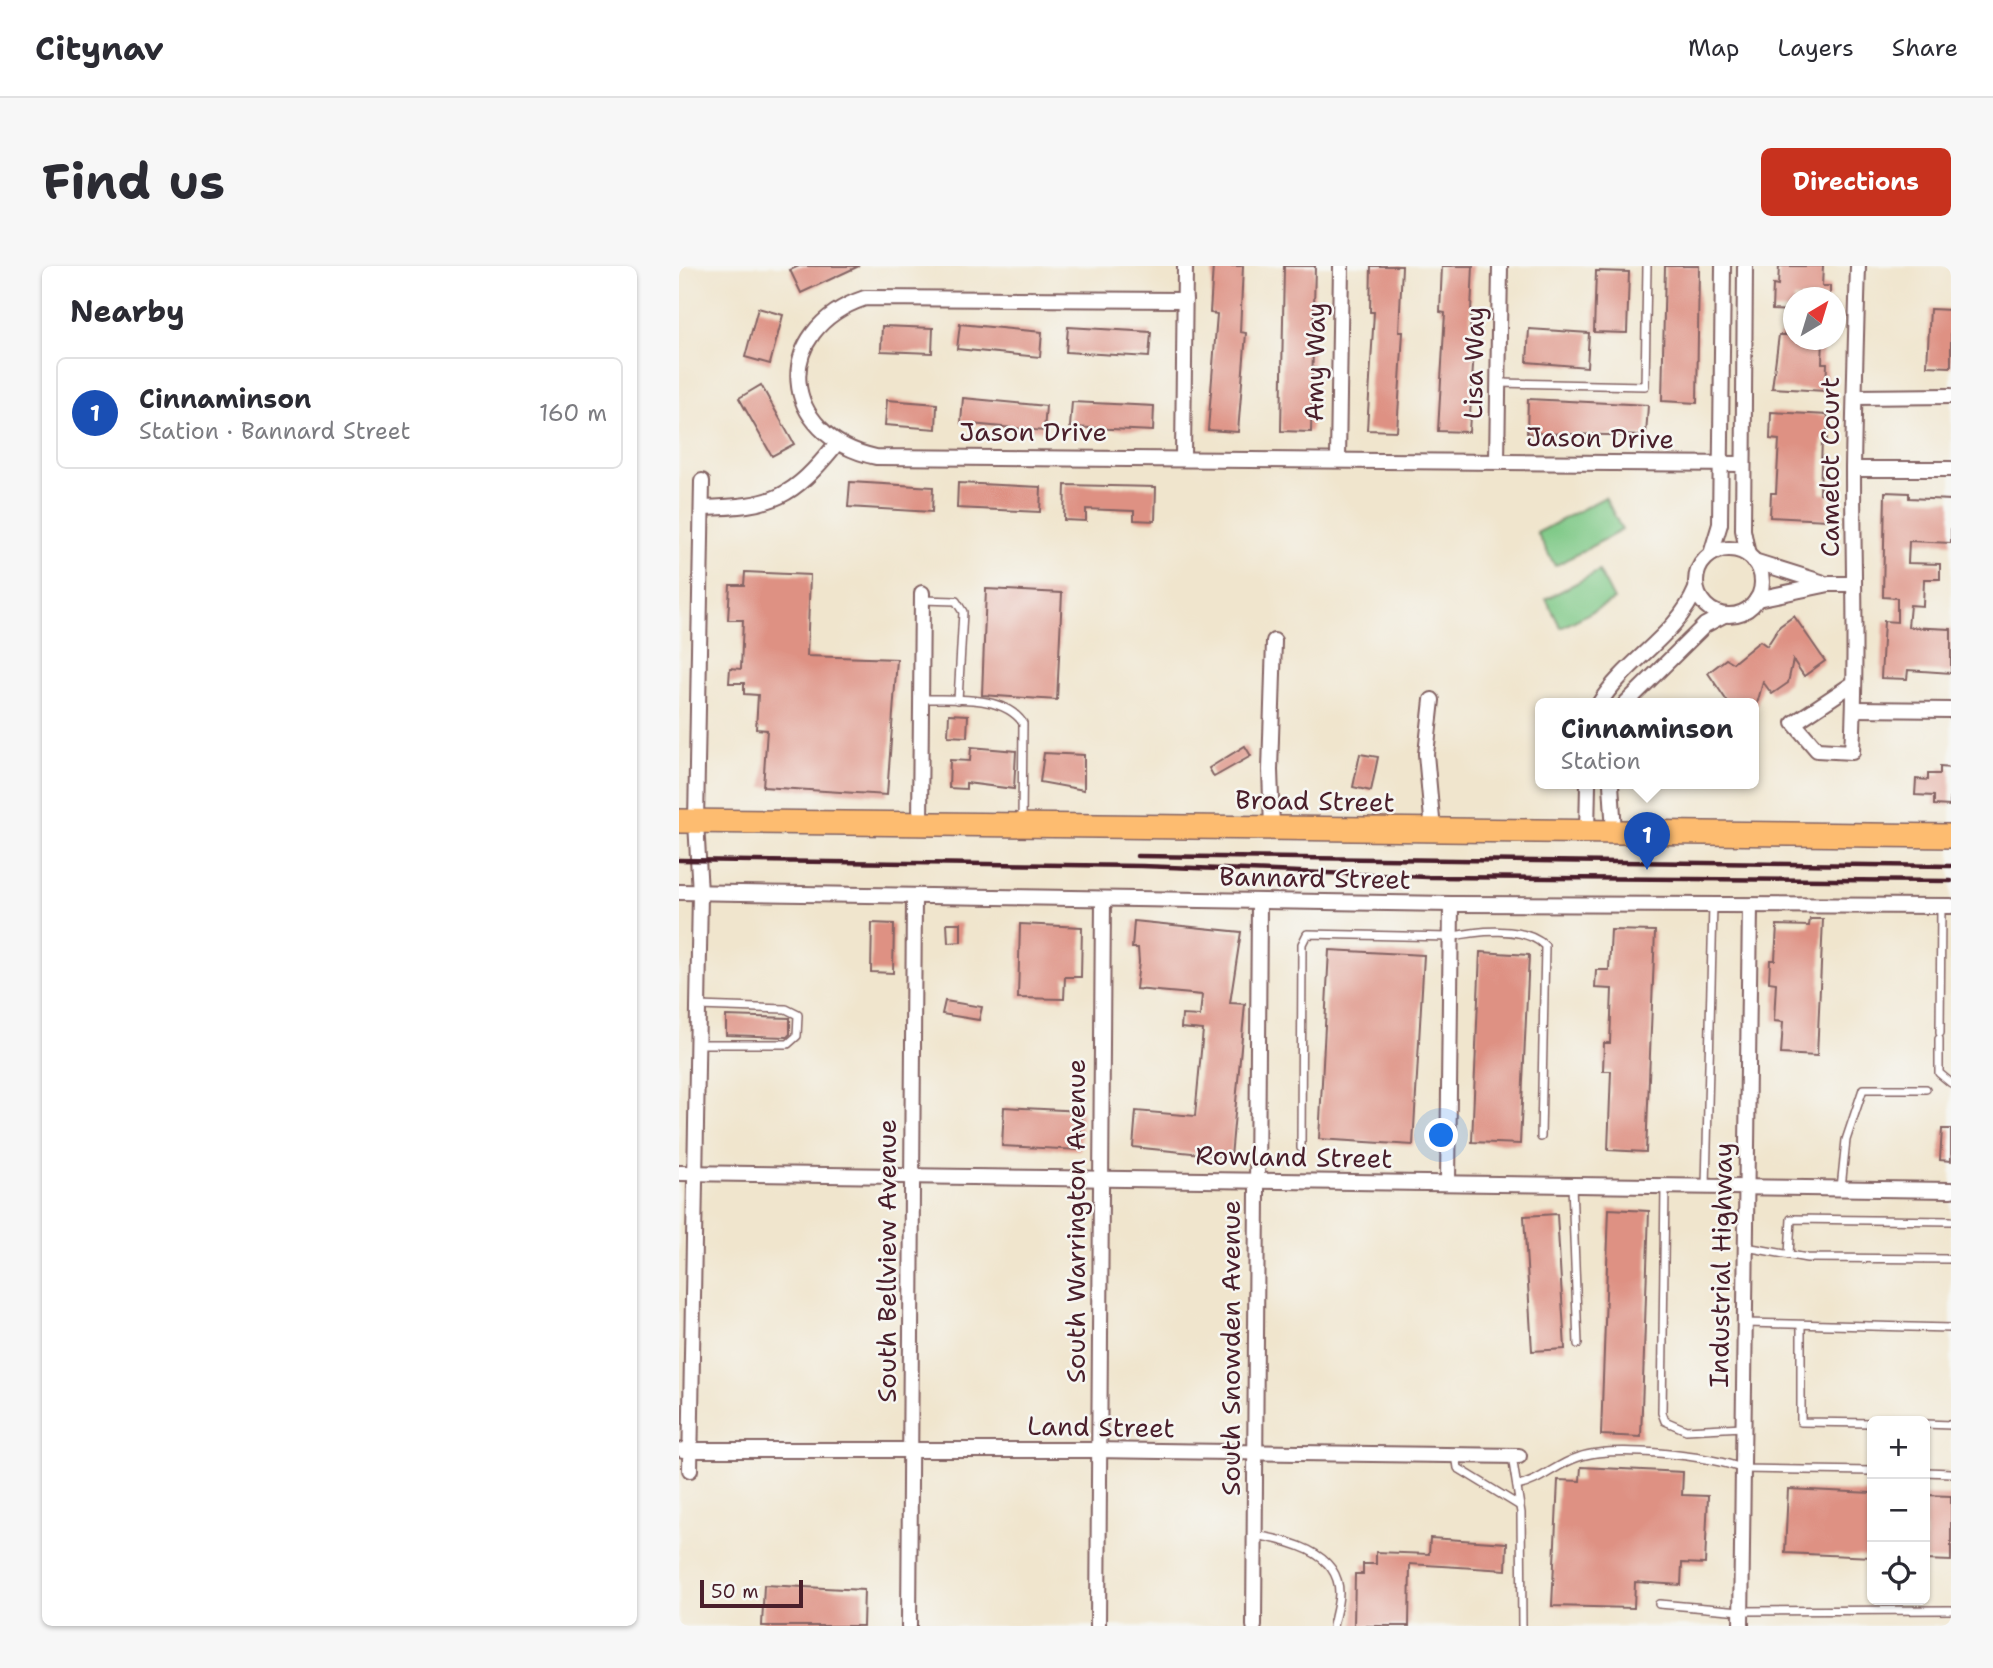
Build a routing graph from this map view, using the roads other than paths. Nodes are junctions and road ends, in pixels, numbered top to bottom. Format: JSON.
{"nodes":[{"id":1,"x":1185,"y":266,"type":"edge"},
{"id":2,"x":1341,"y":266,"type":"edge"},
{"id":3,"x":1500,"y":266,"type":"edge"},
{"id":4,"x":1647,"y":266,"type":"edge"},
{"id":5,"x":1723,"y":266,"type":"edge"},
{"id":6,"x":1745,"y":266,"type":"edge"},
{"id":7,"x":1858,"y":266,"type":"edge"},
{"id":8,"x":1185,"y":300,"type":"junction"},
{"id":9,"x":1498,"y":383,"type":"junction"},
{"id":10,"x":1855,"y":397,"type":"junction"},
{"id":11,"x":1951,"y":397,"type":"edge"},
{"id":12,"x":837,"y":443,"type":"junction"},
{"id":13,"x":1183,"y":457,"type":"junction"},
{"id":14,"x":1338,"y":459,"type":"junction"},
{"id":15,"x":1497,"y":461,"type":"junction"},
{"id":16,"x":1721,"y":464,"type":"junction"},
{"id":17,"x":1743,"y":464,"type":"junction"},
{"id":18,"x":1853,"y":468,"type":"junction"},
{"id":19,"x":1951,"y":469,"type":"edge"},
{"id":20,"x":702,"y":481,"type":"dead end"},
{"id":21,"x":702,"y":508,"type":"junction"},
{"id":22,"x":1711,"y":554,"type":"junction"},
{"id":23,"x":1751,"y":558,"type":"junction"},
{"id":24,"x":1829,"y":584,"type":"junction"},
{"id":25,"x":1854,"y":584,"type":"junction"},
{"id":26,"x":1696,"y":589,"type":"junction"},
{"id":27,"x":922,"y":596,"type":"joint"},
{"id":28,"x":1758,"y":599,"type":"junction"},
{"id":29,"x":1724,"y":615,"type":"junction"},
{"id":30,"x":1274,"y":641,"type":"dead end"},
{"id":31,"x":1854,"y":683,"type":"junction"},
{"id":32,"x":1604,"y":698,"type":"edge"},
{"id":33,"x":1631,"y":698,"type":"edge"},
{"id":34,"x":920,"y":699,"type":"junction"},
{"id":35,"x":958,"y":700,"type":"junction"},
{"id":36,"x":1431,"y":700,"type":"dead end"},
{"id":37,"x":1854,"y":709,"type":"junction"},
{"id":38,"x":1951,"y":710,"type":"edge"},
{"id":39,"x":1588,"y":789,"type":"edge"},
{"id":40,"x":1611,"y":789,"type":"edge"},
{"id":41,"x":687,"y":822,"type":"edge"},
{"id":42,"x":920,"y":824,"type":"junction"},
{"id":43,"x":1022,"y":825,"type":"junction"},
{"id":44,"x":1272,"y":828,"type":"junction"},
{"id":45,"x":1433,"y":830,"type":"junction"},
{"id":46,"x":1587,"y":832,"type":"junction"},
{"id":47,"x":1614,"y":832,"type":"junction"},
{"id":48,"x":1951,"y":836,"type":"edge"},
{"id":49,"x":679,"y":892,"type":"edge"},
{"id":50,"x":700,"y":892,"type":"junction"},
{"id":51,"x":914,"y":897,"type":"junction"},
{"id":52,"x":1104,"y":900,"type":"junction"},
{"id":53,"x":1259,"y":902,"type":"junction"},
{"id":54,"x":1451,"y":904,"type":"junction"},
{"id":55,"x":1713,"y":905,"type":"junction"},
{"id":56,"x":1750,"y":906,"type":"junction"},
{"id":57,"x":1946,"y":906,"type":"edge"},
{"id":58,"x":1450,"y":937,"type":"junction"},
{"id":59,"x":698,"y":1006,"type":"junction"},
{"id":60,"x":698,"y":1044,"type":"junction"},
{"id":61,"x":1951,"y":1083,"type":"edge"},
{"id":62,"x":1926,"y":1089,"type":"dead end"},
{"id":63,"x":1541,"y":1137,"type":"dead end"},
{"id":64,"x":1301,"y":1148,"type":"dead end"},
{"id":65,"x":679,"y":1173,"type":"edge"},
{"id":66,"x":695,"y":1173,"type":"junction"},
{"id":67,"x":912,"y":1176,"type":"junction"},
{"id":68,"x":1101,"y":1178,"type":"junction"},
{"id":69,"x":1257,"y":1181,"type":"junction"},
{"id":70,"x":1448,"y":1183,"type":"junction"},
{"id":71,"x":1572,"y":1185,"type":"junction"},
{"id":72,"x":1665,"y":1186,"type":"junction"},
{"id":73,"x":1706,"y":1186,"type":"junction"},
{"id":74,"x":1747,"y":1187,"type":"junction"},
{"id":75,"x":1841,"y":1188,"type":"junction"},
{"id":76,"x":1951,"y":1190,"type":"edge"},
{"id":77,"x":1951,"y":1221,"type":"edge"},
{"id":78,"x":1746,"y":1247,"type":"junction"},
{"id":79,"x":1789,"y":1255,"type":"junction"},
{"id":80,"x":1951,"y":1259,"type":"edge"},
{"id":81,"x":1745,"y":1323,"type":"junction"},
{"id":82,"x":1801,"y":1325,"type":"junction"},
{"id":83,"x":1951,"y":1328,"type":"edge"},
{"id":84,"x":1578,"y":1344,"type":"dead end"},
{"id":85,"x":1867,"y":1423,"type":"edge"},
{"id":86,"x":1930,"y":1424,"type":"edge"},
{"id":87,"x":1951,"y":1425,"type":"edge"},
{"id":88,"x":1743,"y":1427,"type":"junction"},
{"id":89,"x":686,"y":1450,"type":"junction"},
{"id":90,"x":911,"y":1451,"type":"junction"},
{"id":91,"x":1099,"y":1451,"type":"junction"},
{"id":92,"x":1255,"y":1454,"type":"junction"},
{"id":93,"x":1456,"y":1455,"type":"junction"},
{"id":94,"x":1515,"y":1456,"type":"joint"},
{"id":95,"x":1743,"y":1469,"type":"junction"},
{"id":96,"x":690,"y":1470,"type":"dead end"},
{"id":97,"x":1867,"y":1471,"type":"edge"},
{"id":98,"x":1930,"y":1472,"type":"edge"},
{"id":99,"x":1951,"y":1473,"type":"edge"},
{"id":100,"x":1517,"y":1486,"type":"junction"},
{"id":101,"x":1520,"y":1506,"type":"junction"},
{"id":102,"x":1254,"y":1535,"type":"junction"},
{"id":103,"x":1659,"y":1604,"type":"dead end"},
{"id":104,"x":1951,"y":1610,"type":"edge"},
{"id":105,"x":1741,"y":1611,"type":"junction"},
{"id":106,"x":909,"y":1626,"type":"edge"},
{"id":107,"x":1098,"y":1626,"type":"edge"},
{"id":108,"x":1254,"y":1626,"type":"edge"},
{"id":109,"x":1333,"y":1626,"type":"edge"},
{"id":110,"x":1522,"y":1626,"type":"edge"},
{"id":111,"x":1741,"y":1626,"type":"edge"}],
"edges":[{"from":1,"to":8,"type":"street"},
{"from":2,"to":14,"type":"street","name":"Amy Way"},
{"from":3,"to":9,"type":"street","name":"Lisa Way"},
{"from":4,"to":9,"type":"lane"},
{"from":5,"to":16,"type":"street"},
{"from":6,"to":17,"type":"street"},
{"from":7,"to":10,"type":"street","name":"Camelot Court"},
{"from":8,"to":12,"type":"street","name":"Jason Drive"},
{"from":8,"to":13,"type":"street"},
{"from":9,"to":15,"type":"street","name":"Lisa Way"},
{"from":10,"to":11,"type":"street"},
{"from":10,"to":18,"type":"street","name":"Camelot Court"},
{"from":12,"to":13,"type":"street","name":"Jason Drive"},
{"from":12,"to":21,"type":"street"},
{"from":13,"to":14,"type":"street","name":"Jason Drive"},
{"from":14,"to":15,"type":"street","name":"Jason Drive"},
{"from":15,"to":16,"type":"street","name":"Jason Drive"},
{"from":16,"to":17,"type":"street","name":"Jason Drive"},
{"from":16,"to":22,"type":"street"},
{"from":17,"to":23,"type":"street"},
{"from":18,"to":19,"type":"street"},
{"from":18,"to":25,"type":"street","name":"Camelot Court"},
{"from":20,"to":21,"type":"street"},
{"from":21,"to":41,"type":"street"},
{"from":22,"to":23,"type":"street"},
{"from":22,"to":26,"type":"street"},
{"from":23,"to":24,"type":"street","name":"Camelot Court"},
{"from":23,"to":28,"type":"street"},
{"from":24,"to":25,"type":"street","name":"Camelot Court"},
{"from":24,"to":28,"type":"street","name":"Camelot Court"},
{"from":25,"to":31,"type":"street","name":"Camelot Court"},
{"from":26,"to":29,"type":"street"},
{"from":26,"to":32,"type":"street"},
{"from":27,"to":34,"type":"street"},
{"from":27,"to":35,"type":"lane"},
{"from":28,"to":29,"type":"street"},
{"from":29,"to":33,"type":"street"},
{"from":30,"to":44,"type":"street"},
{"from":31,"to":37,"type":"street","name":"Camelot Court"},
{"from":31,"to":37,"type":"street","name":"Camelot Court"},
{"from":34,"to":35,"type":"lane"},
{"from":34,"to":42,"type":"street"},
{"from":35,"to":43,"type":"lane"},
{"from":36,"to":45,"type":"street"},
{"from":37,"to":38,"type":"street"},
{"from":39,"to":46,"type":"street"},
{"from":40,"to":47,"type":"street"},
{"from":41,"to":42,"type":"main road","name":"Broad Street"},
{"from":41,"to":50,"type":"street"},
{"from":42,"to":43,"type":"main road","name":"Broad Street"},
{"from":43,"to":44,"type":"main road","name":"Broad Street"},
{"from":44,"to":45,"type":"main road","name":"Broad Street"},
{"from":45,"to":46,"type":"main road","name":"Broad Street"},
{"from":46,"to":47,"type":"main road","name":"Broad Street"},
{"from":47,"to":48,"type":"main road","name":"Broad Street"},
{"from":49,"to":50,"type":"street","name":"Bannard Street"},
{"from":50,"to":51,"type":"street","name":"Bannard Street"},
{"from":50,"to":59,"type":"street"},
{"from":51,"to":52,"type":"street","name":"Bannard Street"},
{"from":51,"to":67,"type":"street","name":"South Bellview Avenue"},
{"from":52,"to":53,"type":"street","name":"Bannard Street"},
{"from":52,"to":68,"type":"street","name":"South Warrington Avenue"},
{"from":53,"to":54,"type":"street","name":"Bannard Street"},
{"from":53,"to":69,"type":"street","name":"South Snowden Avenue"},
{"from":54,"to":55,"type":"street","name":"Bannard Street"},
{"from":54,"to":58,"type":"street"},
{"from":55,"to":56,"type":"street","name":"Bannard Street"},
{"from":55,"to":73,"type":"lane"},
{"from":56,"to":57,"type":"street","name":"Bannard Street"},
{"from":56,"to":74,"type":"street","name":"Industrial Highway"},
{"from":57,"to":61,"type":"lane"},
{"from":58,"to":63,"type":"lane"},
{"from":58,"to":64,"type":"lane"},
{"from":58,"to":70,"type":"street"},
{"from":59,"to":60,"type":"street"},
{"from":59,"to":60,"type":"lane"},
{"from":60,"to":66,"type":"street"},
{"from":62,"to":75,"type":"lane"},
{"from":65,"to":66,"type":"street","name":"Rowland Street"},
{"from":66,"to":67,"type":"street","name":"Rowland Street"},
{"from":66,"to":89,"type":"street"},
{"from":67,"to":68,"type":"street","name":"Rowland Street"},
{"from":67,"to":90,"type":"street","name":"South Bellview Avenue"},
{"from":68,"to":69,"type":"street","name":"Rowland Street"},
{"from":68,"to":91,"type":"street","name":"South Warrington Avenue"},
{"from":69,"to":70,"type":"street","name":"Rowland Street"},
{"from":69,"to":92,"type":"street","name":"South Snowden Avenue"},
{"from":70,"to":71,"type":"street","name":"Rowland Street"},
{"from":71,"to":72,"type":"street","name":"Rowland Street"},
{"from":71,"to":84,"type":"lane"},
{"from":72,"to":73,"type":"street","name":"Rowland Street"},
{"from":72,"to":88,"type":"lane"},
{"from":73,"to":74,"type":"street","name":"Rowland Street"},
{"from":74,"to":75,"type":"street","name":"Rowland Street"},
{"from":74,"to":78,"type":"street","name":"Industrial Highway"},
{"from":75,"to":76,"type":"street","name":"Rowland Street"},
{"from":77,"to":79,"type":"lane"},
{"from":78,"to":79,"type":"lane"},
{"from":78,"to":81,"type":"street","name":"Industrial Highway"},
{"from":79,"to":80,"type":"lane"},
{"from":81,"to":82,"type":"lane"},
{"from":81,"to":88,"type":"street","name":"Industrial Highway"},
{"from":82,"to":83,"type":"lane"},
{"from":82,"to":85,"type":"lane"},
{"from":86,"to":87,"type":"lane"},
{"from":88,"to":95,"type":"street","name":"Industrial Highway"},
{"from":89,"to":90,"type":"street","name":"Land Street"},
{"from":89,"to":96,"type":"street"},
{"from":90,"to":91,"type":"street","name":"Land Street"},
{"from":90,"to":106,"type":"street","name":"South Bellview Avenue"},
{"from":91,"to":92,"type":"street","name":"Land Street"},
{"from":91,"to":107,"type":"street","name":"South Warrington Avenue"},
{"from":92,"to":93,"type":"street","name":"Land Street"},
{"from":92,"to":102,"type":"street","name":"South Snowden Avenue"},
{"from":93,"to":94,"type":"street","name":"Land Street"},
{"from":93,"to":101,"type":"lane"},
{"from":94,"to":100,"type":"lane"},
{"from":95,"to":97,"type":"lane"},
{"from":95,"to":100,"type":"lane"},
{"from":95,"to":105,"type":"street","name":"Industrial Highway"},
{"from":98,"to":99,"type":"lane"},
{"from":100,"to":101,"type":"lane"},
{"from":101,"to":110,"type":"lane"},
{"from":102,"to":108,"type":"street","name":"South Snowden Avenue"},
{"from":102,"to":109,"type":"lane"},
{"from":103,"to":105,"type":"lane"},
{"from":104,"to":105,"type":"lane"},
{"from":105,"to":111,"type":"street","name":"Industrial Highway"}]}
